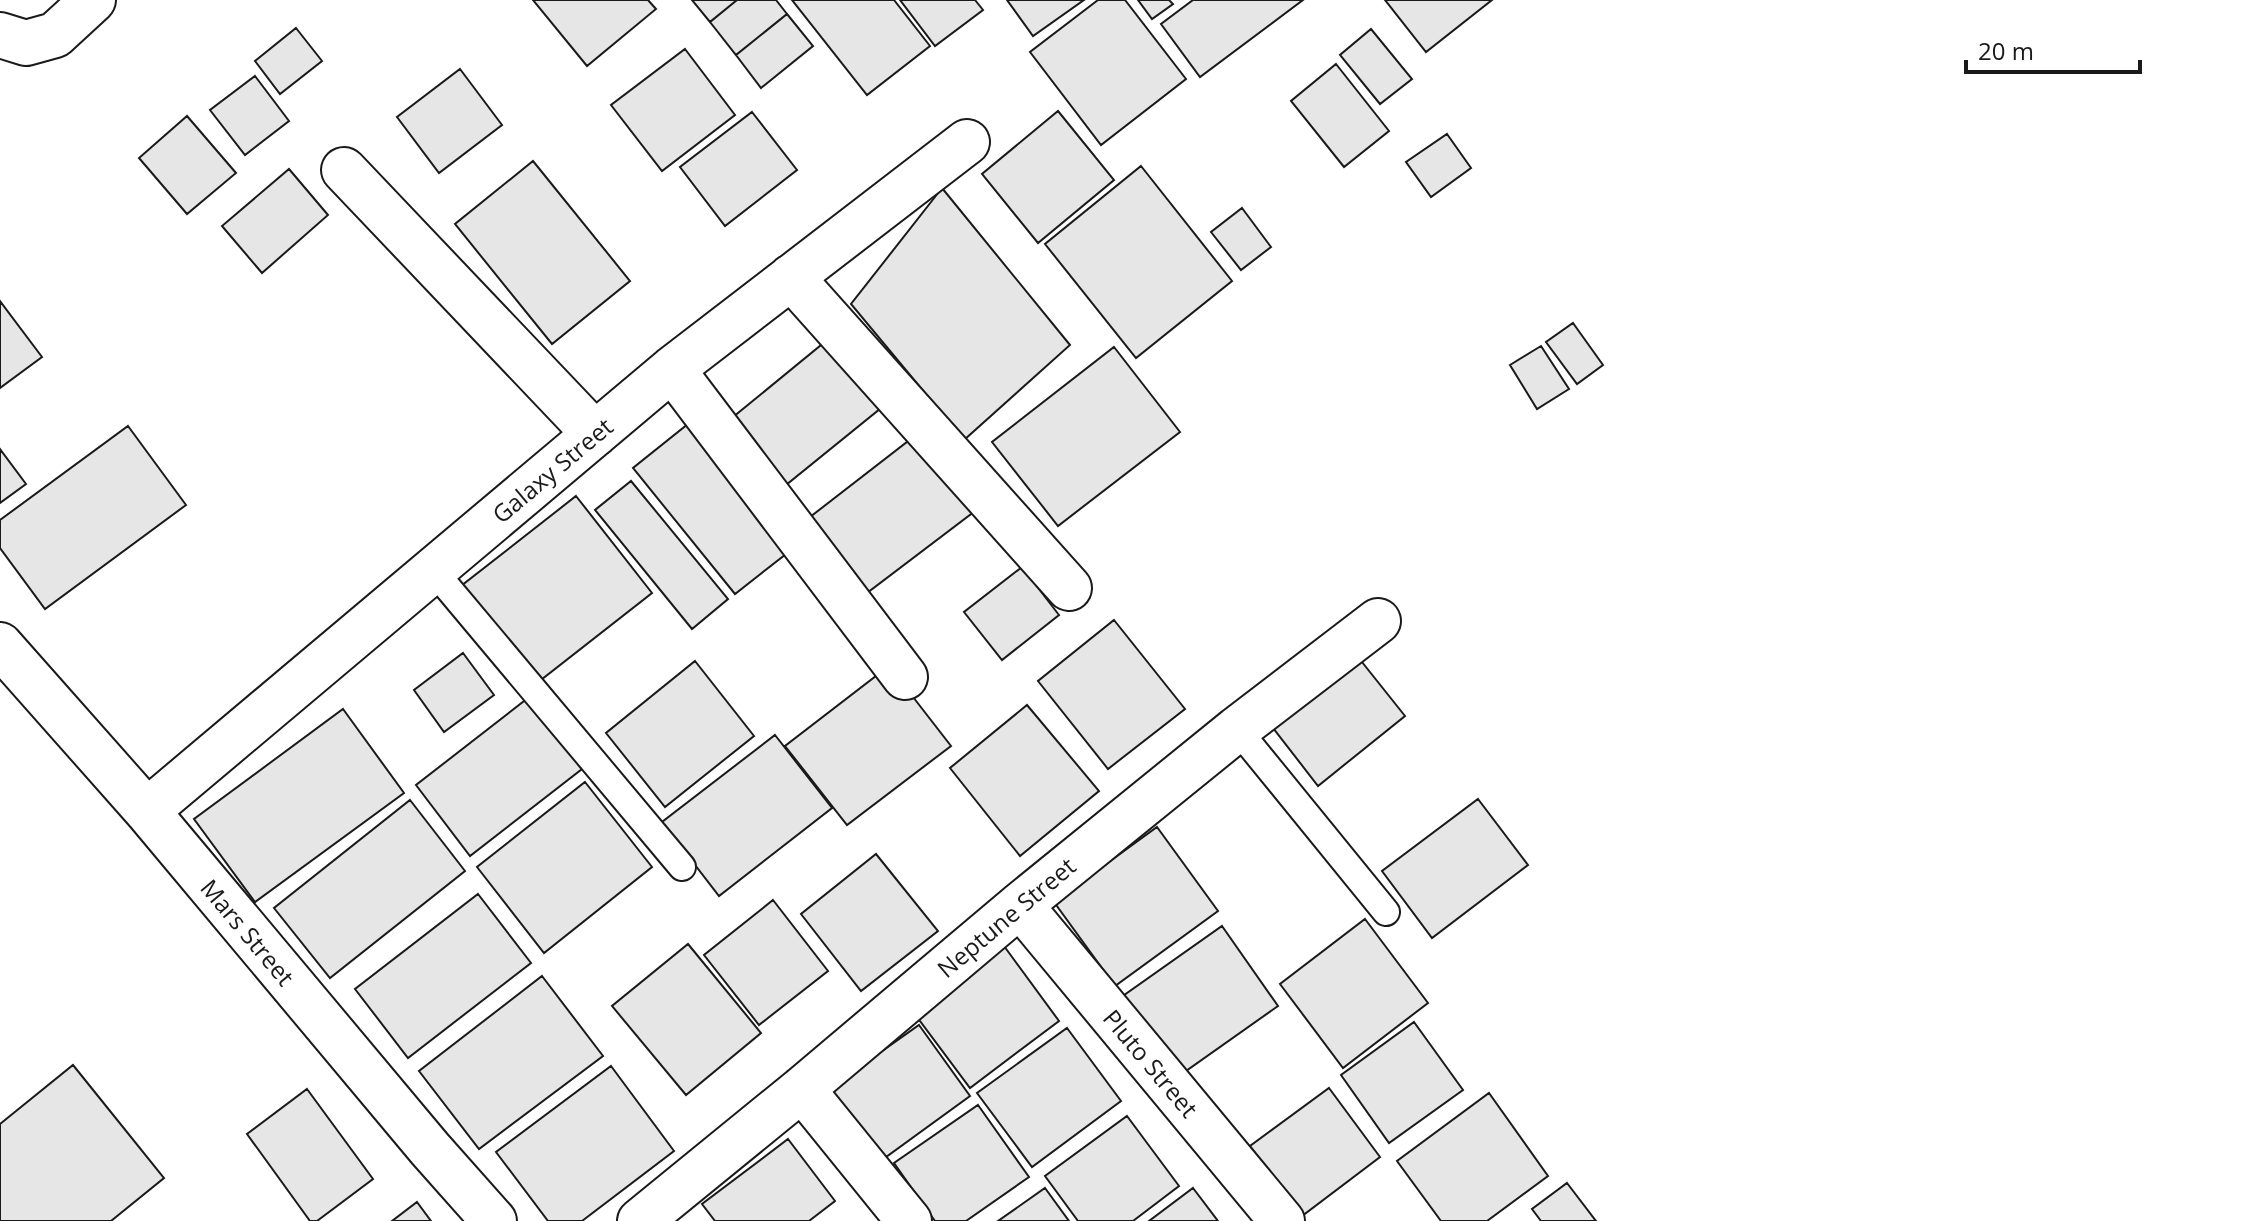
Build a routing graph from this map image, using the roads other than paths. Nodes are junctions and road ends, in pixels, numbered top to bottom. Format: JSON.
{"nodes":[{"id":1,"x":93,"y":0,"type":"edge"},
{"id":2,"x":0,"y":35,"type":"edge"},
{"id":3,"x":967,"y":142,"type":"dead end"},
{"id":4,"x":344,"y":170,"type":"dead end"},
{"id":5,"x":791,"y":277,"type":"junction"},
{"id":6,"x":672,"y":369,"type":"junction"},
{"id":7,"x":595,"y":434,"type":"junction"},
{"id":8,"x":433,"y":570,"type":"junction"},
{"id":9,"x":1069,"y":588,"type":"dead end"},
{"id":10,"x":1378,"y":621,"type":"dead end"},
{"id":11,"x":0,"y":645,"type":"edge"},
{"id":12,"x":905,"y":677,"type":"dead end"},
{"id":13,"x":1237,"y":729,"type":"junction"},
{"id":14,"x":147,"y":811,"type":"junction"},
{"id":15,"x":682,"y":867,"type":"dead end"},
{"id":16,"x":1020,"y":905,"type":"junction"},
{"id":17,"x":1386,"y":912,"type":"dead end"},
{"id":18,"x":802,"y":1089,"type":"junction"},
{"id":19,"x":494,"y":1221,"type":"edge"},
{"id":20,"x":640,"y":1221,"type":"edge"},
{"id":21,"x":909,"y":1221,"type":"edge"},
{"id":22,"x":1282,"y":1221,"type":"edge"}],
"edges":[{"from":1,"to":2,"type":"street"},
{"from":3,"to":5,"type":"street","name":"Galaxy Street"},
{"from":4,"to":7,"type":"street"},
{"from":5,"to":6,"type":"street","name":"Galaxy Street"},
{"from":5,"to":9,"type":"street"},
{"from":6,"to":7,"type":"street","name":"Galaxy Street"},
{"from":6,"to":12,"type":"street"},
{"from":7,"to":8,"type":"street","name":"Galaxy Street"},
{"from":8,"to":14,"type":"street","name":"Galaxy Street"},
{"from":8,"to":15,"type":"lane"},
{"from":10,"to":13,"type":"street","name":"Neptune Street"},
{"from":11,"to":14,"type":"street","name":"Mars Street"},
{"from":13,"to":16,"type":"street","name":"Neptune Street"},
{"from":13,"to":17,"type":"lane"},
{"from":14,"to":19,"type":"street","name":"Mars Street"},
{"from":16,"to":18,"type":"street","name":"Neptune Street"},
{"from":16,"to":22,"type":"street","name":"Pluto Street"},
{"from":18,"to":20,"type":"street","name":"Neptune Street"},
{"from":18,"to":21,"type":"street"}]}
